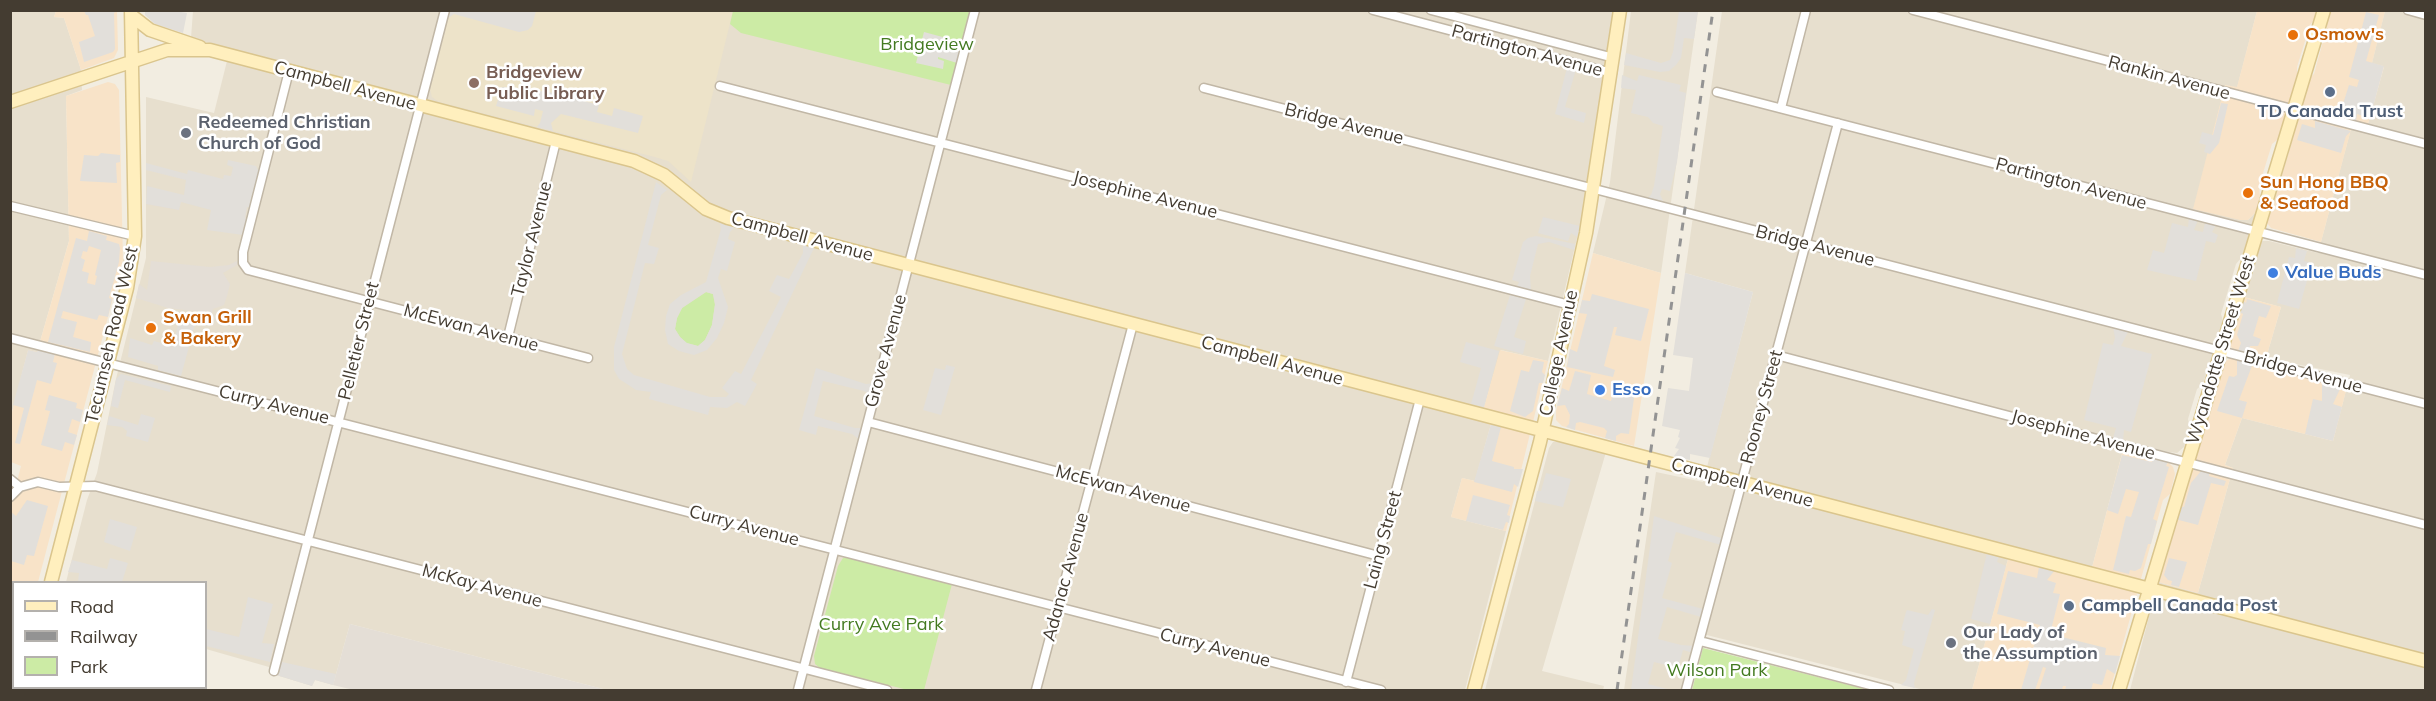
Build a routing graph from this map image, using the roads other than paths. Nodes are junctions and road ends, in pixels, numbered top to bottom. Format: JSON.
{"nodes":[{"id":1,"x":445,"y":10,"type":"edge"},
{"id":2,"x":975,"y":10,"type":"edge"},
{"id":3,"x":1373,"y":10,"type":"edge"},
{"id":4,"x":1431,"y":10,"type":"edge"},
{"id":5,"x":1620,"y":10,"type":"edge"},
{"id":6,"x":1806,"y":10,"type":"edge"},
{"id":7,"x":1913,"y":10,"type":"edge"},
{"id":8,"x":2324,"y":10,"type":"edge"},
{"id":9,"x":2408,"y":10,"type":"edge"},
{"id":10,"x":132,"y":13,"type":"edge"},
{"id":11,"x":2426,"y":15,"type":"edge"},
{"id":12,"x":210,"y":50,"type":"junction"},
{"id":13,"x":1614,"y":58,"type":"junction"},
{"id":14,"x":132,"y":62,"type":"junction"},
{"id":15,"x":289,"y":71,"type":"junction"},
{"id":16,"x":1612,"y":73,"type":"junction"},
{"id":17,"x":720,"y":86,"type":"dead end"},
{"id":18,"x":1204,"y":88,"type":"dead end"},
{"id":19,"x":1717,"y":92,"type":"dead end"},
{"id":20,"x":10,"y":102,"type":"edge"},
{"id":21,"x":420,"y":105,"type":"junction"},
{"id":22,"x":1781,"y":108,"type":"junction"},
{"id":23,"x":2294,"y":110,"type":"junction"},
{"id":24,"x":1838,"y":123,"type":"junction"},
{"id":25,"x":556,"y":141,"type":"junction"},
{"id":26,"x":940,"y":143,"type":"junction"},
{"id":27,"x":2426,"y":144,"type":"edge"},
{"id":28,"x":1594,"y":189,"type":"junction"},
{"id":29,"x":10,"y":206,"type":"edge"},
{"id":30,"x":2257,"y":232,"type":"junction"},
{"id":31,"x":135,"y":236,"type":"junction"},
{"id":32,"x":1806,"y":243,"type":"junction"},
{"id":33,"x":908,"y":266,"type":"junction"},
{"id":34,"x":2426,"y":275,"type":"edge"},
{"id":35,"x":369,"y":301,"type":"junction"},
{"id":36,"x":1570,"y":305,"type":"junction"},
{"id":37,"x":1133,"y":324,"type":"junction"},
{"id":38,"x":508,"y":337,"type":"junction"},
{"id":39,"x":10,"y":338,"type":"edge"},
{"id":40,"x":2221,"y":351,"type":"junction"},
{"id":41,"x":1776,"y":355,"type":"junction"},
{"id":42,"x":588,"y":358,"type":"dead end"},
{"id":43,"x":108,"y":363,"type":"junction"},
{"id":44,"x":1420,"y":399,"type":"junction"},
{"id":45,"x":2426,"y":404,"type":"edge"},
{"id":46,"x":338,"y":422,"type":"junction"},
{"id":47,"x":868,"y":422,"type":"junction"},
{"id":48,"x":1542,"y":431,"type":"junction"},
{"id":49,"x":2187,"y":462,"type":"junction"},
{"id":50,"x":10,"y":479,"type":"edge"},
{"id":51,"x":1092,"y":481,"type":"junction"},
{"id":52,"x":1742,"y":483,"type":"junction"},
{"id":53,"x":76,"y":485,"type":"junction"},
{"id":54,"x":20,"y":487,"type":"junction"},
{"id":55,"x":10,"y":497,"type":"edge"},
{"id":56,"x":2426,"y":525,"type":"edge"},
{"id":57,"x":308,"y":541,"type":"junction"},
{"id":58,"x":835,"y":550,"type":"junction"},
{"id":59,"x":1379,"y":556,"type":"junction"},
{"id":60,"x":51,"y":581,"type":"edge"},
{"id":61,"x":2148,"y":590,"type":"junction"},
{"id":62,"x":1058,"y":607,"type":"junction"},
{"id":63,"x":1700,"y":641,"type":"junction"},
{"id":64,"x":2426,"y":661,"type":"edge"},
{"id":65,"x":804,"y":669,"type":"junction"},
{"id":66,"x":274,"y":671,"type":"dead end"},
{"id":67,"x":1346,"y":681,"type":"junction"},
{"id":68,"x":798,"y":690,"type":"edge"},
{"id":69,"x":887,"y":690,"type":"edge"},
{"id":70,"x":1036,"y":690,"type":"edge"},
{"id":71,"x":1381,"y":690,"type":"edge"},
{"id":72,"x":1474,"y":690,"type":"edge"},
{"id":73,"x":1686,"y":690,"type":"edge"},
{"id":74,"x":1889,"y":690,"type":"edge"},
{"id":75,"x":2120,"y":690,"type":"edge"}],
"edges":[{"from":1,"to":21,"type":"street","name":"Pelletier Street"},
{"from":2,"to":26,"type":"street","name":"Grove Avenue"},
{"from":3,"to":16,"type":"street","name":"Partington Avenue"},
{"from":4,"to":13,"type":"street","name":"Partington Avenue"},
{"from":5,"to":13,"type":"street","name":"College Avenue"},
{"from":6,"to":22,"type":"street"},
{"from":7,"to":23,"type":"street","name":"Rankin Avenue"},
{"from":8,"to":23,"type":"street","name":"Wyandotte Street West"},
{"from":9,"to":11,"type":"street"},
{"from":10,"to":12,"type":"street"},
{"from":10,"to":14,"type":"street","name":"Tecumseh Road West"},
{"from":12,"to":14,"type":"street","name":"Campbell Avenue"},
{"from":12,"to":15,"type":"street","name":"Campbell Avenue"},
{"from":13,"to":16,"type":"street","name":"College Avenue"},
{"from":14,"to":20,"type":"street","name":"Campbell Avenue"},
{"from":14,"to":31,"type":"street","name":"Tecumseh Road West"},
{"from":15,"to":21,"type":"street","name":"Campbell Avenue"},
{"from":15,"to":35,"type":"street","name":"McEwan Avenue"},
{"from":16,"to":28,"type":"street","name":"College Avenue"},
{"from":17,"to":26,"type":"street","name":"Josephine Avenue"},
{"from":18,"to":28,"type":"street","name":"Bridge Avenue"},
{"from":19,"to":22,"type":"street","name":"Partington Avenue"},
{"from":21,"to":25,"type":"street","name":"Campbell Avenue"},
{"from":21,"to":35,"type":"street","name":"Pelletier Street"},
{"from":22,"to":24,"type":"street","name":"Partington Avenue"},
{"from":23,"to":27,"type":"street","name":"Rankin Avenue"},
{"from":23,"to":30,"type":"street","name":"Wyandotte Street West"},
{"from":24,"to":30,"type":"street","name":"Partington Avenue"},
{"from":24,"to":32,"type":"street","name":"Rooney Street"},
{"from":25,"to":33,"type":"street","name":"Campbell Avenue"},
{"from":25,"to":38,"type":"street","name":"Taylor Avenue"},
{"from":26,"to":33,"type":"street","name":"Grove Avenue"},
{"from":26,"to":36,"type":"street","name":"Josephine Avenue"},
{"from":28,"to":32,"type":"street","name":"Bridge Avenue"},
{"from":28,"to":36,"type":"street","name":"College Avenue"},
{"from":29,"to":31,"type":"street"},
{"from":30,"to":34,"type":"street","name":"Partington Avenue"},
{"from":30,"to":40,"type":"street","name":"Wyandotte Street West"},
{"from":31,"to":43,"type":"street","name":"Tecumseh Road West"},
{"from":32,"to":40,"type":"street","name":"Bridge Avenue"},
{"from":32,"to":41,"type":"street","name":"Rooney Street"},
{"from":33,"to":37,"type":"street","name":"Campbell Avenue"},
{"from":33,"to":47,"type":"street","name":"Grove Avenue"},
{"from":35,"to":38,"type":"street","name":"McEwan Avenue"},
{"from":35,"to":46,"type":"street","name":"Pelletier Street"},
{"from":36,"to":48,"type":"street","name":"College Avenue"},
{"from":37,"to":44,"type":"street","name":"Campbell Avenue"},
{"from":37,"to":51,"type":"street","name":"Adanac Avenue"},
{"from":38,"to":42,"type":"street","name":"McEwan Avenue"},
{"from":39,"to":43,"type":"street","name":"Curry Avenue"},
{"from":40,"to":45,"type":"street","name":"Bridge Avenue"},
{"from":40,"to":49,"type":"street","name":"Wyandotte Street West"},
{"from":41,"to":49,"type":"street","name":"Josephine Avenue"},
{"from":41,"to":52,"type":"street","name":"Rooney Street"},
{"from":43,"to":46,"type":"street","name":"Curry Avenue"},
{"from":43,"to":53,"type":"street","name":"Tecumseh Road West"},
{"from":44,"to":48,"type":"street","name":"Campbell Avenue"},
{"from":44,"to":59,"type":"street","name":"Laing Street"},
{"from":46,"to":57,"type":"street","name":"Pelletier Street"},
{"from":46,"to":58,"type":"street","name":"Curry Avenue"},
{"from":47,"to":51,"type":"street","name":"McEwan Avenue"},
{"from":47,"to":58,"type":"street","name":"Grove Avenue"},
{"from":48,"to":52,"type":"street","name":"Campbell Avenue"},
{"from":48,"to":72,"type":"street","name":"College Avenue"},
{"from":49,"to":56,"type":"street","name":"Josephine Avenue"},
{"from":49,"to":61,"type":"street","name":"Wyandotte Street West"},
{"from":50,"to":54,"type":"street"},
{"from":51,"to":59,"type":"street","name":"McEwan Avenue"},
{"from":51,"to":62,"type":"street","name":"Adanac Avenue"},
{"from":52,"to":61,"type":"street","name":"Campbell Avenue"},
{"from":52,"to":63,"type":"street","name":"Rooney Street"},
{"from":53,"to":54,"type":"street","name":"McKay Avenue"},
{"from":53,"to":57,"type":"street","name":"McKay Avenue"},
{"from":53,"to":60,"type":"street","name":"Tecumseh Road West"},
{"from":54,"to":55,"type":"street"},
{"from":57,"to":65,"type":"street","name":"McKay Avenue"},
{"from":57,"to":66,"type":"street","name":"Pelletier Street"},
{"from":58,"to":62,"type":"street","name":"Curry Avenue"},
{"from":58,"to":65,"type":"street","name":"Grove Avenue"},
{"from":59,"to":67,"type":"street","name":"Laing Street"},
{"from":61,"to":64,"type":"street","name":"Campbell Avenue"},
{"from":61,"to":75,"type":"street","name":"Wyandotte Street West"},
{"from":62,"to":67,"type":"street","name":"Curry Avenue"},
{"from":62,"to":70,"type":"street","name":"Adanac Avenue"},
{"from":63,"to":73,"type":"street","name":"Rooney Street"},
{"from":63,"to":74,"type":"street"},
{"from":65,"to":68,"type":"street","name":"Grove Avenue"},
{"from":65,"to":69,"type":"street","name":"McKay Avenue"},
{"from":67,"to":71,"type":"street","name":"Curry Avenue"}]}
